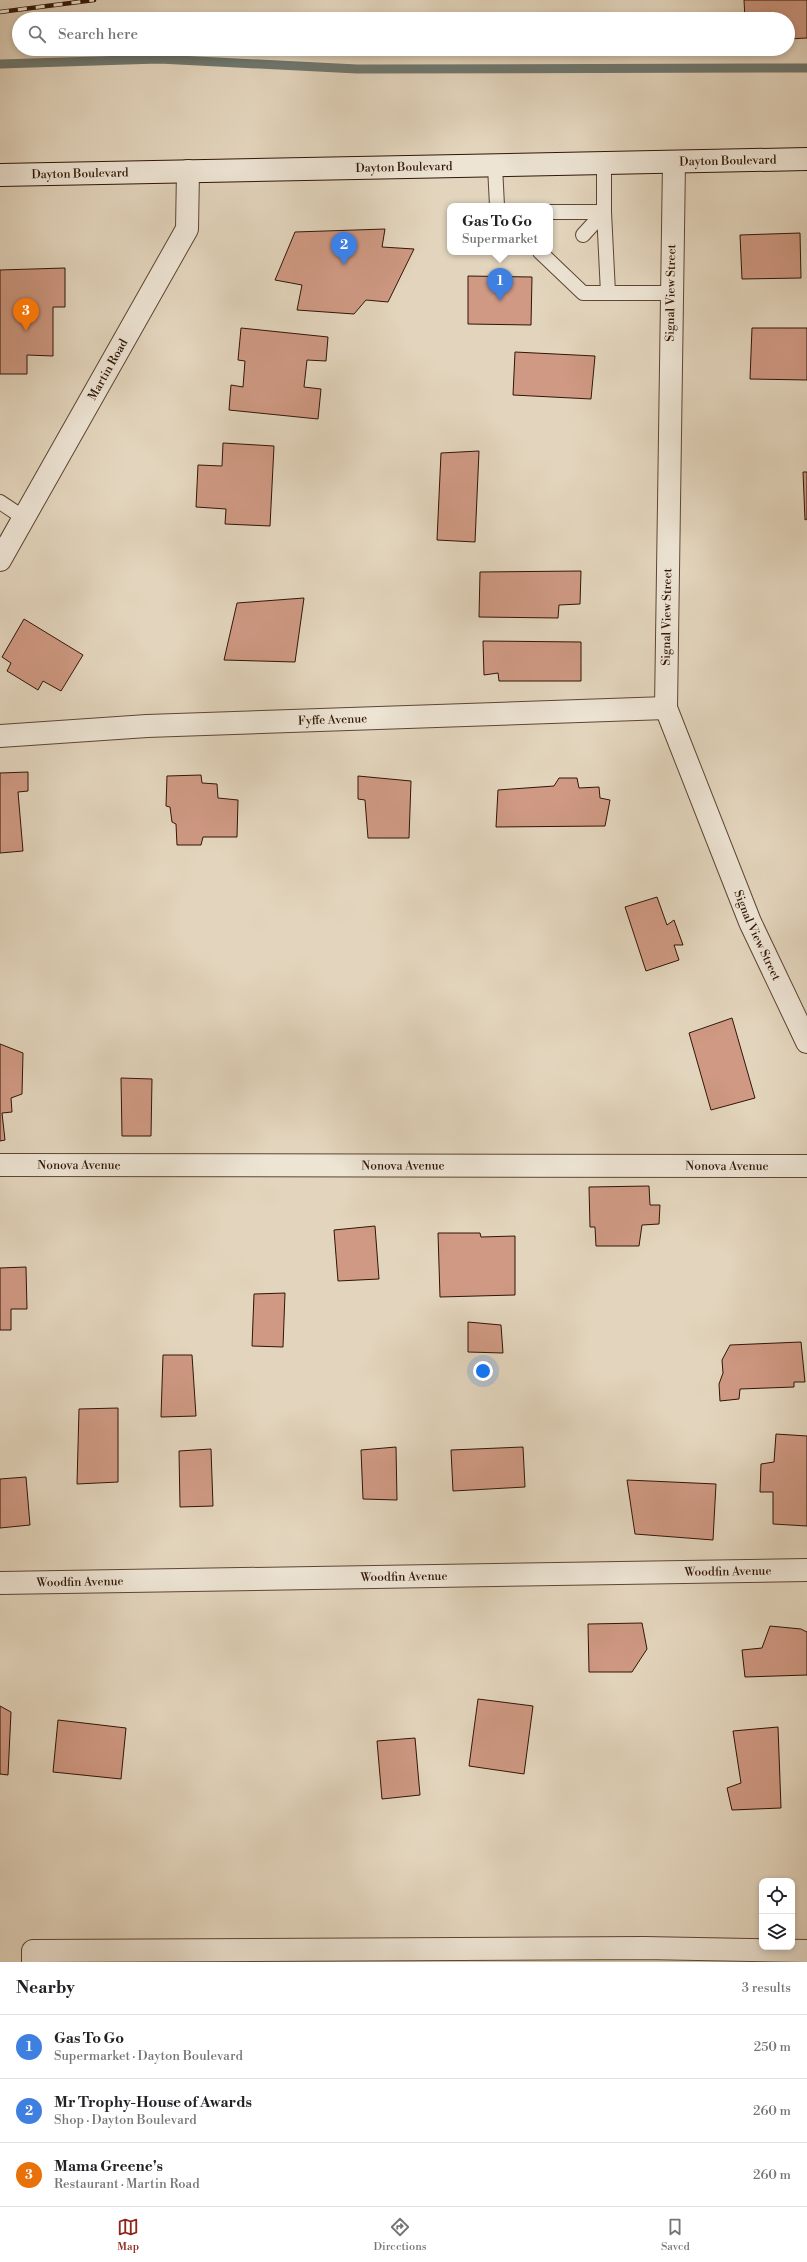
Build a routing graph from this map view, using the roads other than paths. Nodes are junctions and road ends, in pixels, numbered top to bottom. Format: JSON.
{"nodes":[{"id":1,"x":807,"y":159,"type":"edge"},
{"id":2,"x":604,"y":162,"type":"junction"},
{"id":3,"x":674,"y":162,"type":"junction"},
{"id":4,"x":495,"y":166,"type":"junction"},
{"id":5,"x":188,"y":171,"type":"junction"},
{"id":6,"x":0,"y":175,"type":"edge"},
{"id":7,"x":497,"y":203,"type":"edge"},
{"id":8,"x":553,"y":212,"type":"edge"},
{"id":9,"x":604,"y":212,"type":"junction"},
{"id":10,"x":583,"y":235,"type":"dead end"},
{"id":11,"x":545,"y":255,"type":"edge"},
{"id":12,"x":608,"y":293,"type":"junction"},
{"id":13,"x":671,"y":293,"type":"junction"},
{"id":14,"x":0,"y":502,"type":"edge"},
{"id":15,"x":24,"y":518,"type":"junction"},
{"id":16,"x":0,"y":560,"type":"edge"},
{"id":17,"x":666,"y":708,"type":"junction"},
{"id":18,"x":0,"y":736,"type":"edge"},
{"id":19,"x":807,"y":1042,"type":"edge"},
{"id":20,"x":0,"y":1165,"type":"edge"},
{"id":21,"x":807,"y":1166,"type":"edge"},
{"id":22,"x":807,"y":1570,"type":"edge"},
{"id":23,"x":0,"y":1583,"type":"edge"},
{"id":24,"x":807,"y":1951,"type":"edge"},
{"id":25,"x":642,"y":1955,"type":"edge"},
{"id":26,"x":33,"y":1957,"type":"edge"}],
"edges":[{"from":1,"to":3,"type":"street","name":"Dayton Boulevard"},
{"from":2,"to":3,"type":"street","name":"Dayton Boulevard"},
{"from":2,"to":4,"type":"street","name":"Dayton Boulevard"},
{"from":2,"to":9,"type":"lane"},
{"from":3,"to":13,"type":"street","name":"Signal View Street"},
{"from":4,"to":5,"type":"street","name":"Dayton Boulevard"},
{"from":4,"to":7,"type":"lane"},
{"from":5,"to":6,"type":"street","name":"Dayton Boulevard"},
{"from":5,"to":15,"type":"street","name":"Martin Road"},
{"from":8,"to":9,"type":"lane"},
{"from":9,"to":10,"type":"lane"},
{"from":9,"to":12,"type":"lane"},
{"from":11,"to":12,"type":"lane"},
{"from":12,"to":13,"type":"lane"},
{"from":13,"to":17,"type":"street","name":"Signal View Street"},
{"from":14,"to":15,"type":"lane"},
{"from":15,"to":16,"type":"street","name":"Martin Road"},
{"from":17,"to":18,"type":"street","name":"Fyffe Avenue"},
{"from":17,"to":19,"type":"street","name":"Signal View Street"},
{"from":20,"to":21,"type":"street","name":"Nonova Avenue"},
{"from":22,"to":23,"type":"street","name":"Woodfin Avenue"},
{"from":24,"to":25,"type":"street"},
{"from":25,"to":26,"type":"street"}]}
